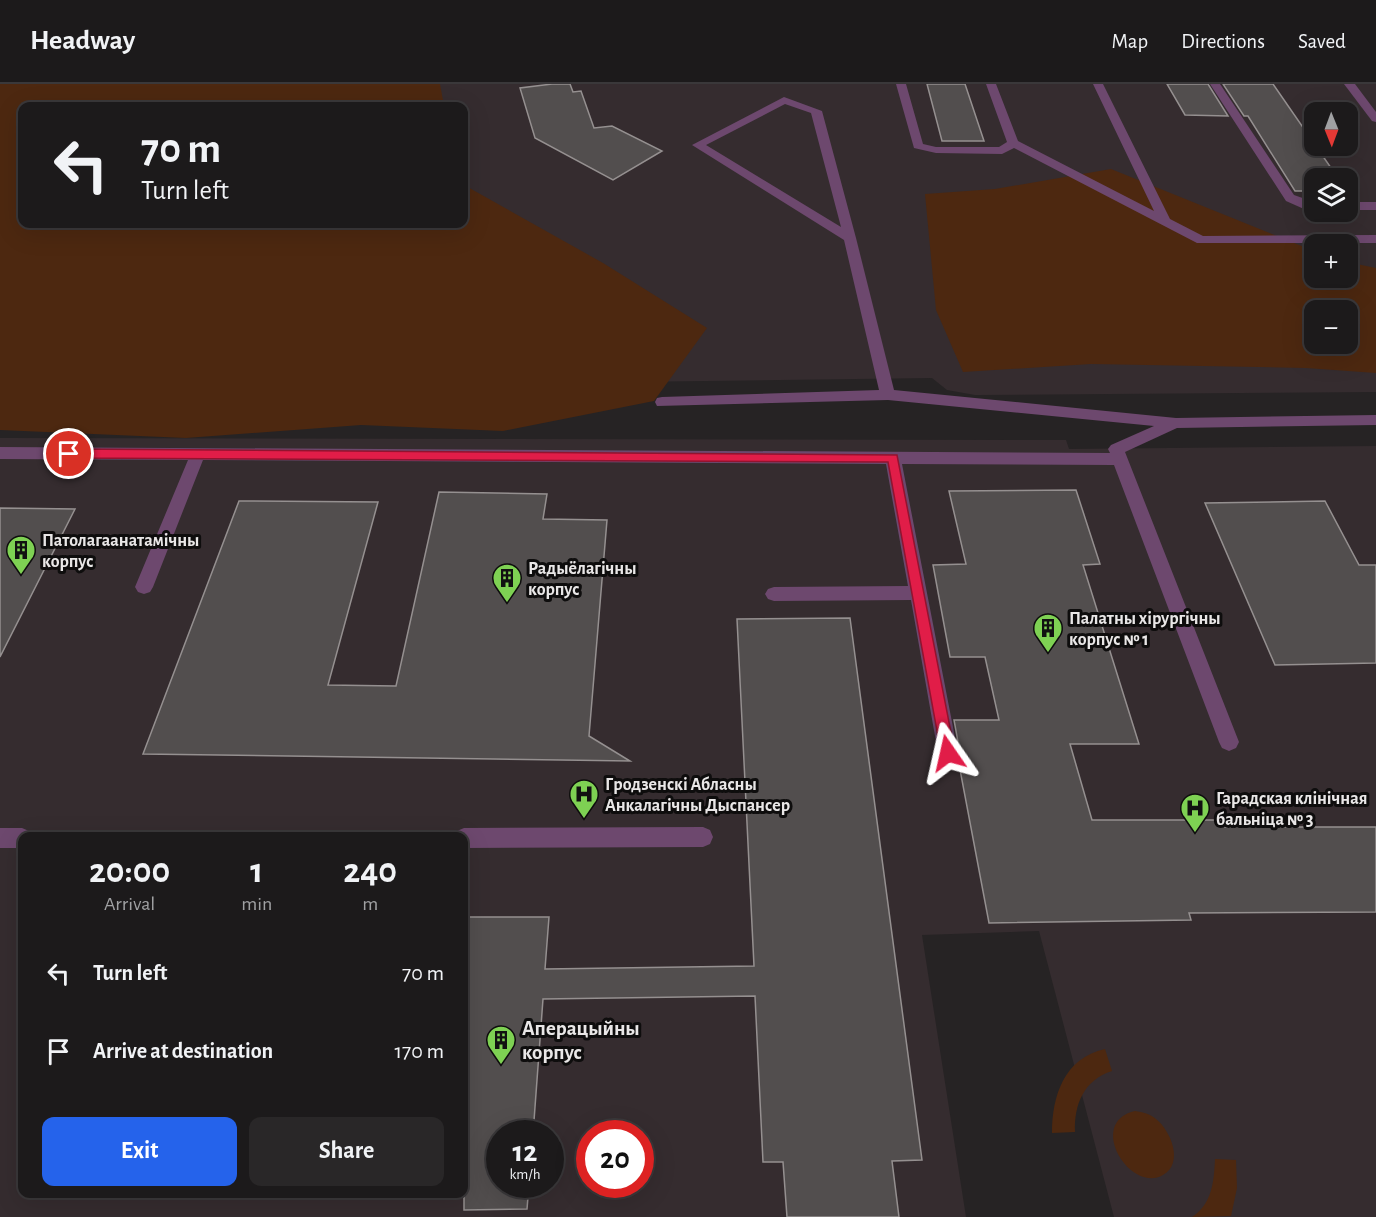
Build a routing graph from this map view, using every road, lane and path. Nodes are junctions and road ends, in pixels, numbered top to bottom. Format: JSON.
{"nodes":[{"id":1,"x":901,"y":84,"type":"edge"},
{"id":2,"x":992,"y":84,"type":"edge"},
{"id":3,"x":1098,"y":84,"type":"edge"},
{"id":4,"x":1215,"y":84,"type":"edge"},
{"id":5,"x":1349,"y":84,"type":"edge"},
{"id":6,"x":1376,"y":119,"type":"edge"},
{"id":7,"x":1013,"y":143,"type":"junction"},
{"id":8,"x":1304,"y":204,"type":"edge"},
{"id":9,"x":1358,"y":206,"type":"edge"},
{"id":10,"x":1376,"y":206,"type":"edge"},
{"id":11,"x":1165,"y":221,"type":"junction"},
{"id":12,"x":850,"y":238,"type":"junction"},
{"id":13,"x":1376,"y":239,"type":"edge"},
{"id":14,"x":888,"y":394,"type":"junction"},
{"id":15,"x":662,"y":402,"type":"dead end"},
{"id":16,"x":1376,"y":420,"type":"edge"},
{"id":17,"x":1176,"y":423,"type":"junction"},
{"id":18,"x":0,"y":453,"type":"edge"},
{"id":19,"x":198,"y":454,"type":"junction"},
{"id":20,"x":893,"y":458,"type":"junction"},
{"id":21,"x":1120,"y":459,"type":"junction"},
{"id":22,"x":144,"y":587,"type":"dead end"},
{"id":23,"x":918,"y":593,"type":"junction"},
{"id":24,"x":774,"y":594,"type":"dead end"},
{"id":25,"x":1229,"y":742,"type":"dead end"},
{"id":26,"x":948,"y":753,"type":"dead end"},
{"id":27,"x":703,"y":837,"type":"dead end"},
{"id":28,"x":0,"y":838,"type":"edge"},
{"id":29,"x":18,"y":838,"type":"edge"},
{"id":30,"x":468,"y":838,"type":"edge"}],
"edges":[{"from":1,"to":7,"type":"lane"},
{"from":2,"to":7,"type":"lane"},
{"from":3,"to":11,"type":"lane"},
{"from":4,"to":8,"type":"lane"},
{"from":5,"to":6,"type":"lane"},
{"from":7,"to":11,"type":"lane"},
{"from":9,"to":10,"type":"lane"},
{"from":11,"to":13,"type":"lane"},
{"from":12,"to":12,"type":"lane"},
{"from":12,"to":14,"type":"lane"},
{"from":14,"to":15,"type":"lane"},
{"from":14,"to":17,"type":"lane"},
{"from":16,"to":17,"type":"lane"},
{"from":17,"to":21,"type":"lane"},
{"from":18,"to":19,"type":"lane"},
{"from":19,"to":20,"type":"lane"},
{"from":19,"to":22,"type":"lane"},
{"from":20,"to":21,"type":"lane"},
{"from":20,"to":23,"type":"lane"},
{"from":21,"to":25,"type":"lane"},
{"from":23,"to":24,"type":"lane"},
{"from":23,"to":26,"type":"lane"},
{"from":27,"to":30,"type":"lane"},
{"from":28,"to":29,"type":"lane"}]}
